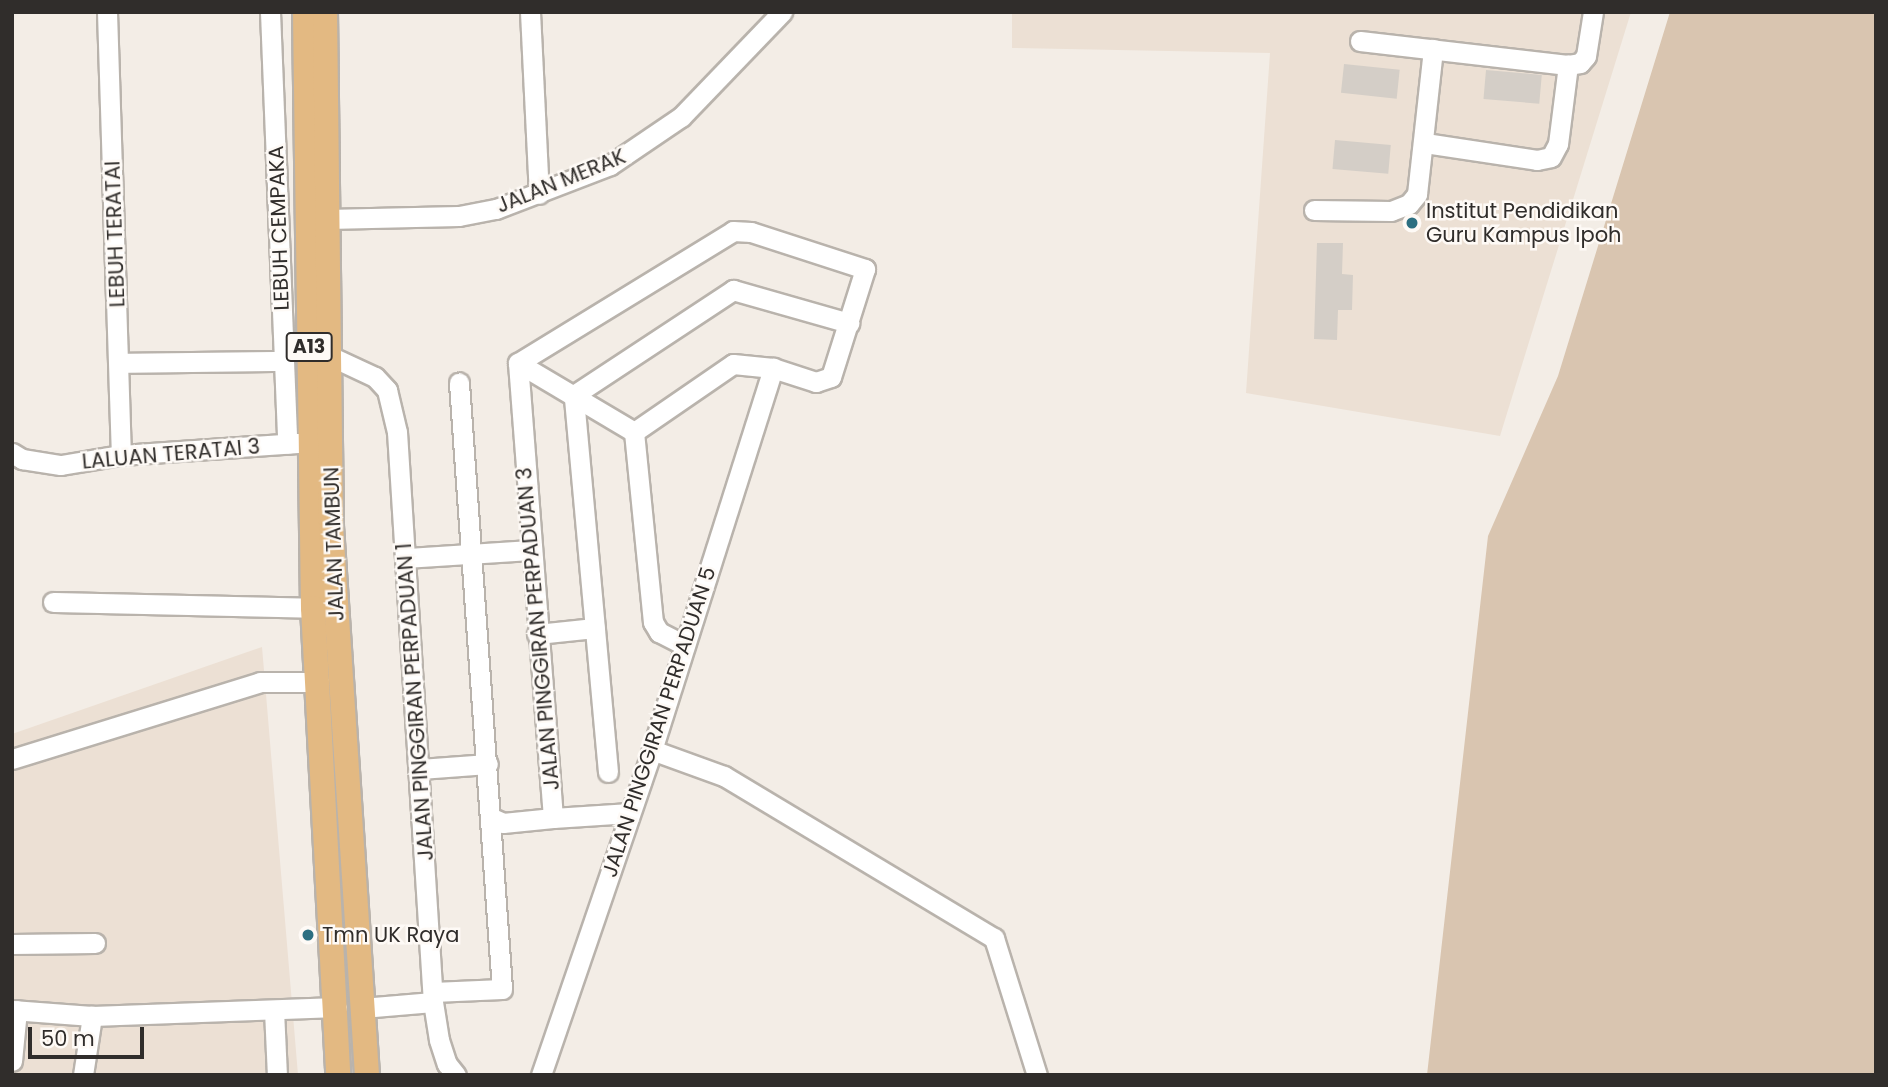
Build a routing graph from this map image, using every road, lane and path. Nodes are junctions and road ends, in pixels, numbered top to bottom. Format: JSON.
{"nodes":[{"id":1,"x":107,"y":12,"type":"edge"},
{"id":2,"x":270,"y":12,"type":"edge"},
{"id":3,"x":305,"y":12,"type":"edge"},
{"id":4,"x":325,"y":12,"type":"edge"},
{"id":5,"x":530,"y":12,"type":"edge"},
{"id":6,"x":782,"y":12,"type":"edge"},
{"id":7,"x":1593,"y":12,"type":"edge"},
{"id":8,"x":1360,"y":41,"type":"dead end"},
{"id":9,"x":1433,"y":49,"type":"junction"},
{"id":10,"x":1568,"y":65,"type":"junction"},
{"id":11,"x":1425,"y":143,"type":"junction"},
{"id":12,"x":539,"y":194,"type":"junction"},
{"id":13,"x":1314,"y":210,"type":"dead end"},
{"id":14,"x":327,"y":219,"type":"junction"},
{"id":15,"x":849,"y":323,"type":"junction"},
{"id":16,"x":332,"y":357,"type":"junction"},
{"id":17,"x":284,"y":361,"type":"junction"},
{"id":18,"x":119,"y":363,"type":"junction"},
{"id":19,"x":518,"y":363,"type":"junction"},
{"id":20,"x":773,"y":368,"type":"junction"},
{"id":21,"x":459,"y":383,"type":"dead end"},
{"id":22,"x":574,"y":395,"type":"junction"},
{"id":23,"x":634,"y":432,"type":"junction"},
{"id":24,"x":310,"y":443,"type":"junction"},
{"id":25,"x":12,"y":453,"type":"edge"},
{"id":26,"x":121,"y":455,"type":"junction"},
{"id":27,"x":529,"y":550,"type":"junction"},
{"id":28,"x":469,"y":552,"type":"junction"},
{"id":29,"x":406,"y":558,"type":"junction"},
{"id":30,"x":333,"y":568,"type":"junction"},
{"id":31,"x":53,"y":602,"type":"dead end"},
{"id":32,"x":313,"y":608,"type":"junction"},
{"id":33,"x":595,"y":628,"type":"junction"},
{"id":34,"x":537,"y":634,"type":"junction"},
{"id":35,"x":685,"y":645,"type":"junction"},
{"id":36,"x":320,"y":682,"type":"junction"},
{"id":37,"x":343,"y":735,"type":"junction"},
{"id":38,"x":652,"y":750,"type":"junction"},
{"id":39,"x":12,"y":759,"type":"edge"},
{"id":40,"x":488,"y":764,"type":"junction"},
{"id":41,"x":420,"y":769,"type":"junction"},
{"id":42,"x":608,"y":772,"type":"dead end"},
{"id":43,"x":630,"y":813,"type":"junction"},
{"id":44,"x":492,"y":818,"type":"junction"},
{"id":45,"x":553,"y":818,"type":"junction"},
{"id":46,"x":349,"y":835,"type":"junction"},
{"id":47,"x":95,"y":943,"type":"dead end"},
{"id":48,"x":12,"y":944,"type":"edge"},
{"id":49,"x":433,"y":997,"type":"junction"},
{"id":50,"x":337,"y":1007,"type":"junction"},
{"id":51,"x":362,"y":1008,"type":"junction"},
{"id":52,"x":15,"y":1010,"type":"edge"},
{"id":53,"x":274,"y":1010,"type":"junction"},
{"id":54,"x":92,"y":1016,"type":"junction"},
{"id":55,"x":12,"y":1061,"type":"edge"},
{"id":56,"x":83,"y":1075,"type":"edge"},
{"id":57,"x":277,"y":1075,"type":"edge"},
{"id":58,"x":338,"y":1075,"type":"edge"},
{"id":59,"x":344,"y":1075,"type":"edge"},
{"id":60,"x":367,"y":1075,"type":"edge"},
{"id":61,"x":456,"y":1075,"type":"edge"},
{"id":62,"x":541,"y":1075,"type":"edge"},
{"id":63,"x":1037,"y":1075,"type":"edge"}],
"edges":[{"from":1,"to":18,"type":"street","name":"LEBUH TERATAI"},
{"from":2,"to":17,"type":"street","name":"LEBUH CEMPAKA"},
{"from":3,"to":24,"type":"main road","name":"JALAN TAMBUN","number":"A13"},
{"from":4,"to":14,"type":"main road","name":"JALAN TAMBUN"},
{"from":5,"to":12,"type":"street"},
{"from":6,"to":12,"type":"street","name":"JALAN MERAK"},
{"from":7,"to":10,"type":"street"},
{"from":8,"to":9,"type":"street"},
{"from":9,"to":10,"type":"street"},
{"from":9,"to":11,"type":"street"},
{"from":10,"to":11,"type":"street"},
{"from":11,"to":13,"type":"street"},
{"from":12,"to":14,"type":"street","name":"JALAN MERAK"},
{"from":14,"to":16,"type":"main road","name":"JALAN TAMBUN"},
{"from":15,"to":19,"type":"street"},
{"from":15,"to":20,"type":"street"},
{"from":15,"to":22,"type":"street"},
{"from":16,"to":24,"type":"main road","name":"JALAN TAMBUN","number":"A13"},
{"from":16,"to":29,"type":"street","name":"JALAN PINGGIRAN PERPADUAN 1"},
{"from":17,"to":18,"type":"street"},
{"from":17,"to":24,"type":"street","name":"LEBUH CEMPAKA"},
{"from":18,"to":26,"type":"street","name":"LEBUH TERATAI"},
{"from":19,"to":22,"type":"street"},
{"from":19,"to":27,"type":"street","name":"JALAN PINGGIRAN PERPADUAN 3"},
{"from":20,"to":23,"type":"street"},
{"from":20,"to":35,"type":"street","name":"JALAN PINGGIRAN PERPADUAN 5"},
{"from":21,"to":28,"type":"street"},
{"from":22,"to":23,"type":"street"},
{"from":22,"to":33,"type":"street"},
{"from":23,"to":35,"type":"street"},
{"from":24,"to":26,"type":"street","name":"LALUAN TERATAI 3"},
{"from":24,"to":30,"type":"main road","name":"JALAN TAMBUN","number":"A13"},
{"from":24,"to":32,"type":"main road","name":"JALAN TAMBUN","number":"A13"},
{"from":25,"to":26,"type":"street","name":"LALUAN TERATAI 3"},
{"from":27,"to":28,"type":"street"},
{"from":27,"to":34,"type":"street","name":"JALAN PINGGIRAN PERPADUAN 3"},
{"from":28,"to":29,"type":"street"},
{"from":28,"to":40,"type":"street"},
{"from":29,"to":41,"type":"street","name":"JALAN PINGGIRAN PERPADUAN 1"},
{"from":30,"to":36,"type":"main road"},
{"from":30,"to":37,"type":"main road","name":"JALAN TAMBUN","number":"A13"},
{"from":31,"to":32,"type":"street"},
{"from":32,"to":36,"type":"main road","name":"JALAN TAMBUN","number":"A13"},
{"from":33,"to":34,"type":"street"},
{"from":33,"to":42,"type":"street"},
{"from":34,"to":45,"type":"street","name":"JALAN PINGGIRAN PERPADUAN 3"},
{"from":35,"to":38,"type":"street","name":"JALAN PINGGIRAN PERPADUAN 5"},
{"from":36,"to":37,"type":"main road"},
{"from":36,"to":39,"type":"street"},
{"from":36,"to":50,"type":"main road","name":"JALAN TAMBUN","number":"A13"},
{"from":37,"to":46,"type":"main road","name":"JALAN TAMBUN","number":"A13"},
{"from":38,"to":43,"type":"street","name":"JALAN PINGGIRAN PERPADUAN 5"},
{"from":38,"to":63,"type":"street"},
{"from":40,"to":41,"type":"street"},
{"from":40,"to":44,"type":"street"},
{"from":41,"to":49,"type":"street","name":"JALAN PINGGIRAN PERPADUAN 1"},
{"from":43,"to":45,"type":"street","name":"JALAN PINGGIRAN PERPADUAN 3"},
{"from":43,"to":62,"type":"street","name":"JALAN PINGGIRAN PERPADUAN 5"},
{"from":44,"to":45,"type":"street"},
{"from":44,"to":49,"type":"street"},
{"from":46,"to":50,"type":"main road"},
{"from":46,"to":51,"type":"main road","name":"JALAN TAMBUN","number":"A13"},
{"from":47,"to":48,"type":"street"},
{"from":49,"to":51,"type":"street"},
{"from":49,"to":61,"type":"street","name":"JALAN PINGGIRAN PERPADUAN 1"},
{"from":50,"to":53,"type":"street"},
{"from":50,"to":58,"type":"main road","name":"JALAN TAMBUN","number":"A13"},
{"from":51,"to":59,"type":"main road"},
{"from":51,"to":60,"type":"main road","name":"JALAN TAMBUN","number":"A13"},
{"from":52,"to":54,"type":"street"},
{"from":52,"to":55,"type":"street"},
{"from":53,"to":54,"type":"street"},
{"from":53,"to":57,"type":"street"},
{"from":54,"to":56,"type":"street"}]}
